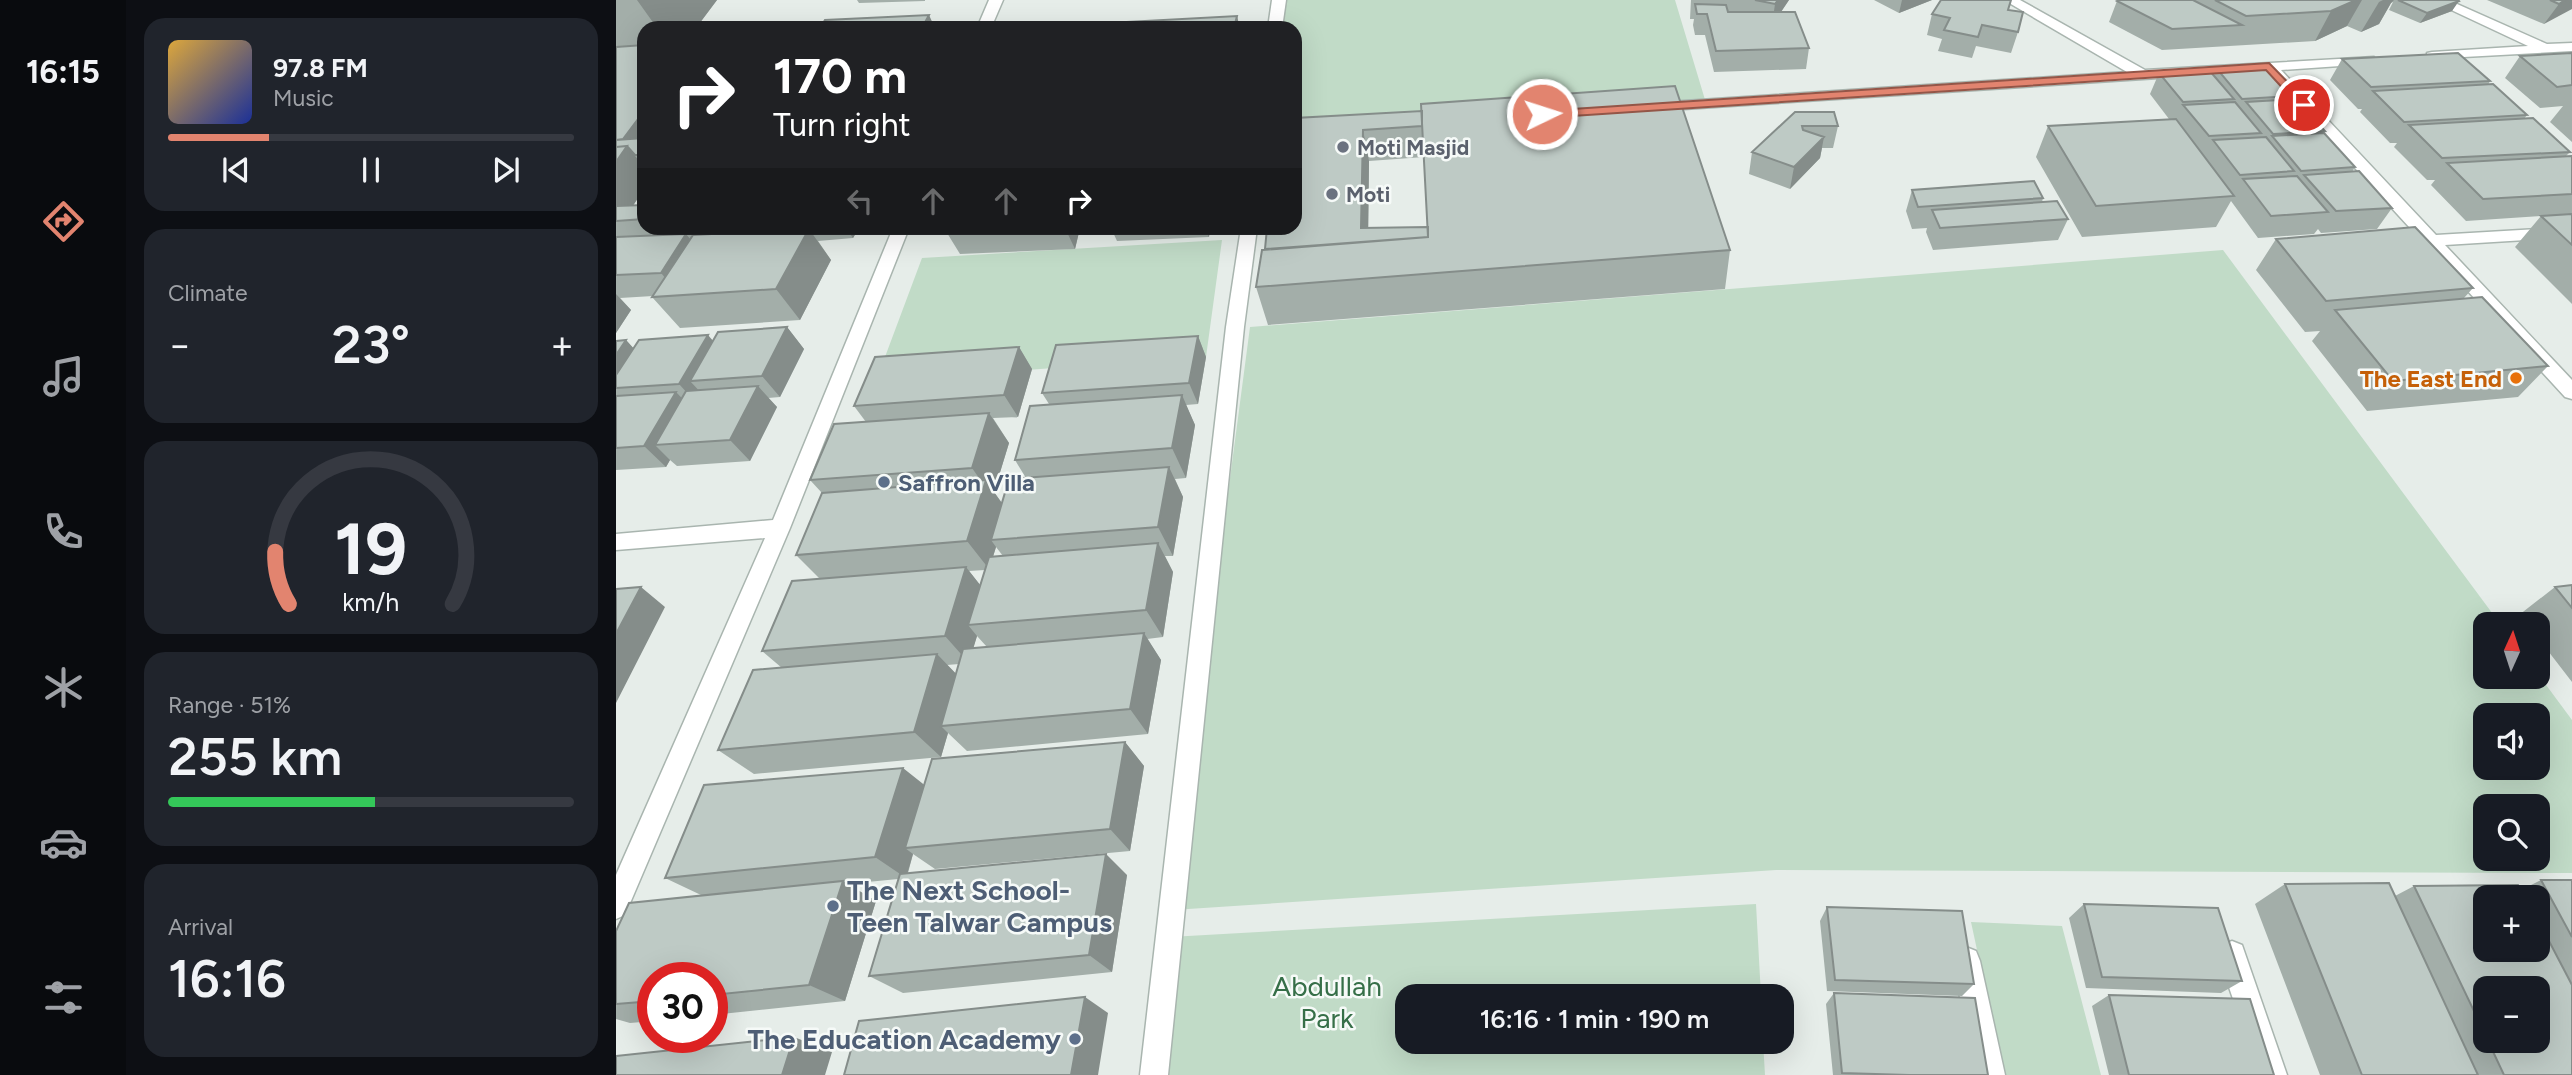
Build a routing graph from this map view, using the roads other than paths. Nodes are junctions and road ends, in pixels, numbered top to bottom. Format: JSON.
{"nodes":[{"id":1,"x":996,"y":0,"type":"edge"},
{"id":2,"x":1279,"y":0,"type":"edge"},
{"id":3,"x":2011,"y":0,"type":"edge"},
{"id":4,"x":2437,"y":0,"type":"edge"},
{"id":5,"x":987,"y":21,"type":"edge"},
{"id":6,"x":1276,"y":21,"type":"edge"},
{"id":7,"x":2572,"y":47,"type":"edge"},
{"id":8,"x":2547,"y":49,"type":"junction"},
{"id":9,"x":2413,"y":57,"type":"edge"},
{"id":10,"x":2387,"y":59,"type":"edge"},
{"id":11,"x":2269,"y":66,"type":"junction"},
{"id":12,"x":2143,"y":75,"type":"junction"},
{"id":13,"x":1638,"y":108,"type":"edge"},
{"id":14,"x":2572,"y":232,"type":"edge"},
{"id":15,"x":898,"y":235,"type":"edge"},
{"id":16,"x":1249,"y":235,"type":"edge"},
{"id":17,"x":2429,"y":241,"type":"junction"},
{"id":18,"x":2572,"y":392,"type":"edge"},
{"id":19,"x":780,"y":528,"type":"junction"},
{"id":20,"x":616,"y":542,"type":"edge"},
{"id":21,"x":616,"y":906,"type":"edge"},
{"id":22,"x":1960,"y":929,"type":"edge"},
{"id":23,"x":2223,"y":930,"type":"edge"},
{"id":24,"x":1154,"y":1075,"type":"edge"},
{"id":25,"x":1991,"y":1075,"type":"edge"},
{"id":26,"x":2273,"y":1075,"type":"edge"}],
"edges":[{"from":1,"to":5,"type":"street"},
{"from":2,"to":6,"type":"street"},
{"from":3,"to":12,"type":"street"},
{"from":4,"to":8,"type":"street"},
{"from":7,"to":8,"type":"street"},
{"from":8,"to":9,"type":"street"},
{"from":10,"to":11,"type":"street"},
{"from":11,"to":12,"type":"street"},
{"from":11,"to":17,"type":"street"},
{"from":12,"to":13,"type":"street"},
{"from":14,"to":17,"type":"street"},
{"from":15,"to":19,"type":"street"},
{"from":16,"to":24,"type":"street"},
{"from":17,"to":18,"type":"street"},
{"from":19,"to":20,"type":"street"},
{"from":19,"to":21,"type":"street"},
{"from":22,"to":25,"type":"street"},
{"from":23,"to":26,"type":"street"}]}
